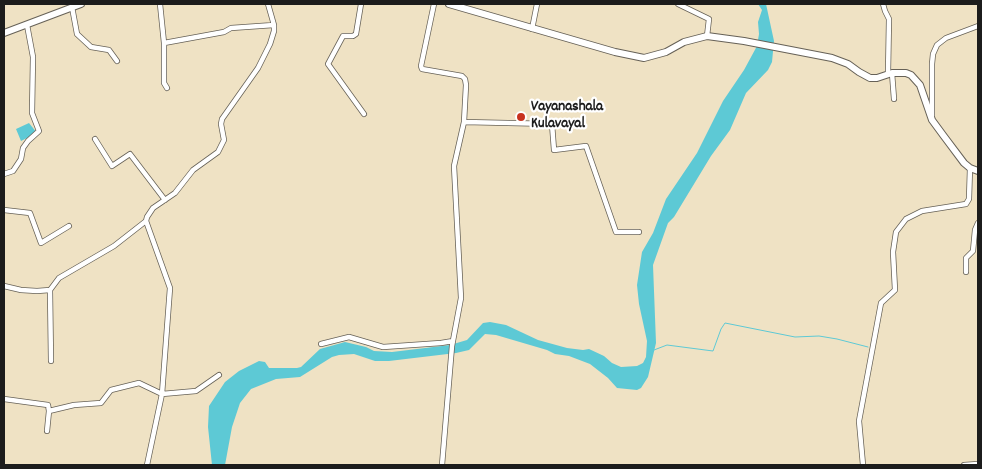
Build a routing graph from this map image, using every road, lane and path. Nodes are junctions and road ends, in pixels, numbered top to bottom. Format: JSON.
{"nodes":[{"id":1,"x":81,"y":4,"type":"edge"},
{"id":2,"x":160,"y":4,"type":"edge"},
{"id":3,"x":268,"y":4,"type":"edge"},
{"id":4,"x":361,"y":4,"type":"edge"},
{"id":5,"x":434,"y":4,"type":"edge"},
{"id":6,"x":449,"y":4,"type":"edge"},
{"id":7,"x":537,"y":4,"type":"edge"},
{"id":8,"x":678,"y":4,"type":"edge"},
{"id":9,"x":883,"y":4,"type":"edge"},
{"id":10,"x":457,"y":5,"type":"edge"},
{"id":11,"x":72,"y":7,"type":"junction"},
{"id":12,"x":27,"y":25,"type":"junction"},
{"id":13,"x":274,"y":25,"type":"junction"},
{"id":14,"x":978,"y":26,"type":"edge"},
{"id":15,"x":532,"y":28,"type":"junction"},
{"id":16,"x":4,"y":33,"type":"edge"},
{"id":17,"x":707,"y":36,"type":"junction"},
{"id":18,"x":164,"y":43,"type":"junction"},
{"id":19,"x":117,"y":61,"type":"dead end"},
{"id":20,"x":890,"y":73,"type":"junction"},
{"id":21,"x":167,"y":88,"type":"dead end"},
{"id":22,"x":894,"y":99,"type":"dead end"},
{"id":23,"x":364,"y":114,"type":"dead end"},
{"id":24,"x":932,"y":120,"type":"junction"},
{"id":25,"x":464,"y":122,"type":"junction"},
{"id":26,"x":95,"y":138,"type":"dead end"},
{"id":27,"x":970,"y":168,"type":"junction"},
{"id":28,"x":978,"y":171,"type":"edge"},
{"id":29,"x":4,"y":174,"type":"edge"},
{"id":30,"x":165,"y":200,"type":"junction"},
{"id":31,"x":4,"y":210,"type":"edge"},
{"id":32,"x":146,"y":221,"type":"junction"},
{"id":33,"x":978,"y":222,"type":"edge"},
{"id":34,"x":69,"y":226,"type":"dead end"},
{"id":35,"x":639,"y":232,"type":"dead end"},
{"id":36,"x":966,"y":272,"type":"dead end"},
{"id":37,"x":4,"y":286,"type":"edge"},
{"id":38,"x":50,"y":290,"type":"junction"},
{"id":39,"x":453,"y":341,"type":"junction"},
{"id":40,"x":321,"y":344,"type":"dead end"},
{"id":41,"x":51,"y":361,"type":"dead end"},
{"id":42,"x":219,"y":375,"type":"dead end"},
{"id":43,"x":162,"y":394,"type":"junction"},
{"id":44,"x":4,"y":400,"type":"edge"},
{"id":45,"x":49,"y":411,"type":"junction"},
{"id":46,"x":47,"y":431,"type":"dead end"},
{"id":47,"x":978,"y":464,"type":"edge"},
{"id":48,"x":148,"y":465,"type":"edge"},
{"id":49,"x":442,"y":465,"type":"edge"},
{"id":50,"x":863,"y":465,"type":"edge"},
{"id":51,"x":964,"y":465,"type":"edge"}],
"edges":[{"from":1,"to":11,"type":"main road"},
{"from":2,"to":18,"type":"street"},
{"from":3,"to":13,"type":"street"},
{"from":4,"to":23,"type":"street"},
{"from":5,"to":25,"type":"street"},
{"from":6,"to":10,"type":"main road"},
{"from":7,"to":15,"type":"street"},
{"from":8,"to":17,"type":"street"},
{"from":9,"to":20,"type":"street"},
{"from":10,"to":15,"type":"main road"},
{"from":11,"to":12,"type":"main road"},
{"from":11,"to":19,"type":"street"},
{"from":12,"to":16,"type":"main road"},
{"from":12,"to":29,"type":"street"},
{"from":13,"to":18,"type":"street"},
{"from":13,"to":30,"type":"street"},
{"from":14,"to":24,"type":"street"},
{"from":15,"to":17,"type":"main road"},
{"from":17,"to":20,"type":"main road"},
{"from":18,"to":21,"type":"street"},
{"from":20,"to":22,"type":"street"},
{"from":20,"to":24,"type":"main road"},
{"from":24,"to":27,"type":"main road"},
{"from":25,"to":35,"type":"street"},
{"from":25,"to":39,"type":"street"},
{"from":26,"to":30,"type":"street"},
{"from":27,"to":28,"type":"main road"},
{"from":27,"to":50,"type":"street"},
{"from":30,"to":32,"type":"street"},
{"from":31,"to":34,"type":"street"},
{"from":32,"to":38,"type":"street"},
{"from":32,"to":43,"type":"street"},
{"from":33,"to":36,"type":"street"},
{"from":37,"to":38,"type":"street"},
{"from":38,"to":41,"type":"street"},
{"from":39,"to":40,"type":"street"},
{"from":39,"to":49,"type":"street"},
{"from":42,"to":43,"type":"street"},
{"from":43,"to":45,"type":"street"},
{"from":43,"to":48,"type":"street"},
{"from":44,"to":45,"type":"street"},
{"from":45,"to":46,"type":"street"},
{"from":47,"to":51,"type":"street"}]}
